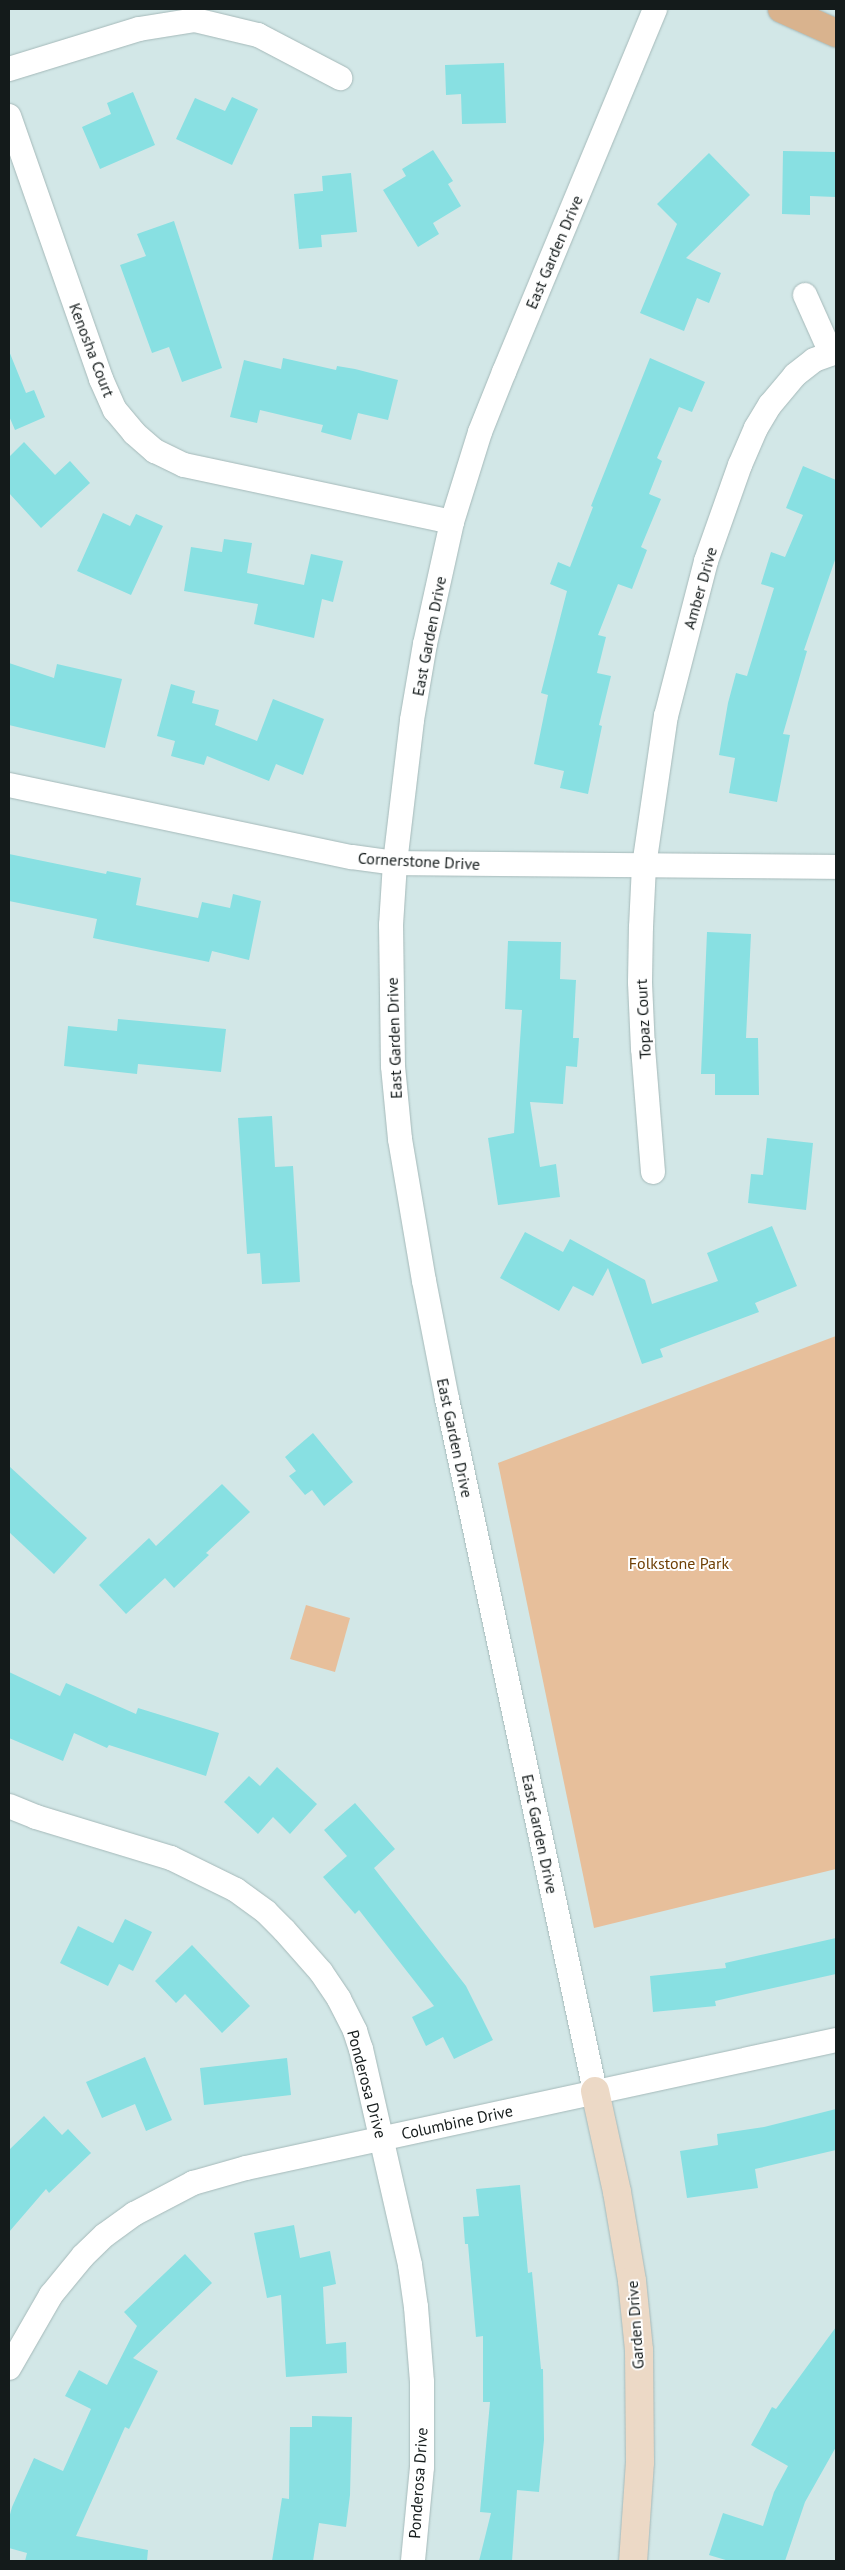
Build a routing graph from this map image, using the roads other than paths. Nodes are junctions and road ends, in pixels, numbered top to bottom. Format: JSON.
{"nodes":[{"id":1,"x":656,"y":9,"type":"edge"},
{"id":2,"x":782,"y":9,"type":"edge"},
{"id":3,"x":836,"y":33,"type":"edge"},
{"id":4,"x":9,"y":69,"type":"edge"},
{"id":5,"x":340,"y":78,"type":"dead end"},
{"id":6,"x":9,"y":116,"type":"edge"},
{"id":7,"x":805,"y":295,"type":"dead end"},
{"id":8,"x":833,"y":353,"type":"edge"},
{"id":9,"x":452,"y":522,"type":"junction"},
{"id":10,"x":9,"y":785,"type":"edge"},
{"id":11,"x":395,"y":863,"type":"junction"},
{"id":12,"x":644,"y":866,"type":"junction"},
{"id":13,"x":836,"y":867,"type":"edge"},
{"id":14,"x":652,"y":1172,"type":"dead end"},
{"id":15,"x":9,"y":1806,"type":"edge"},
{"id":16,"x":836,"y":2040,"type":"edge"},
{"id":17,"x":595,"y":2091,"type":"junction"},
{"id":18,"x":382,"y":2138,"type":"junction"},
{"id":19,"x":9,"y":2368,"type":"edge"},
{"id":20,"x":413,"y":2561,"type":"edge"},
{"id":21,"x":633,"y":2561,"type":"edge"}],
"edges":[{"from":1,"to":9,"type":"street","name":"East Garden Drive"},
{"from":2,"to":3,"type":"main road"},
{"from":4,"to":5,"type":"street"},
{"from":6,"to":9,"type":"street","name":"Kenosha Court"},
{"from":7,"to":8,"type":"street"},
{"from":8,"to":12,"type":"street","name":"Amber Drive"},
{"from":9,"to":11,"type":"street","name":"East Garden Drive"},
{"from":10,"to":11,"type":"street","name":"Cornerstone Drive"},
{"from":11,"to":12,"type":"street","name":"Cornerstone Drive"},
{"from":11,"to":17,"type":"street","name":"East Garden Drive"},
{"from":12,"to":13,"type":"street","name":"Cornerstone Drive"},
{"from":12,"to":14,"type":"street","name":"Topaz Court"},
{"from":15,"to":18,"type":"street","name":"Ponderosa Drive"},
{"from":16,"to":17,"type":"street","name":"Columbine Drive"},
{"from":17,"to":18,"type":"street","name":"Columbine Drive"},
{"from":17,"to":21,"type":"street","name":"Garden Drive"},
{"from":18,"to":19,"type":"street","name":"Columbine Drive"},
{"from":18,"to":20,"type":"street","name":"Ponderosa Drive"}]}
